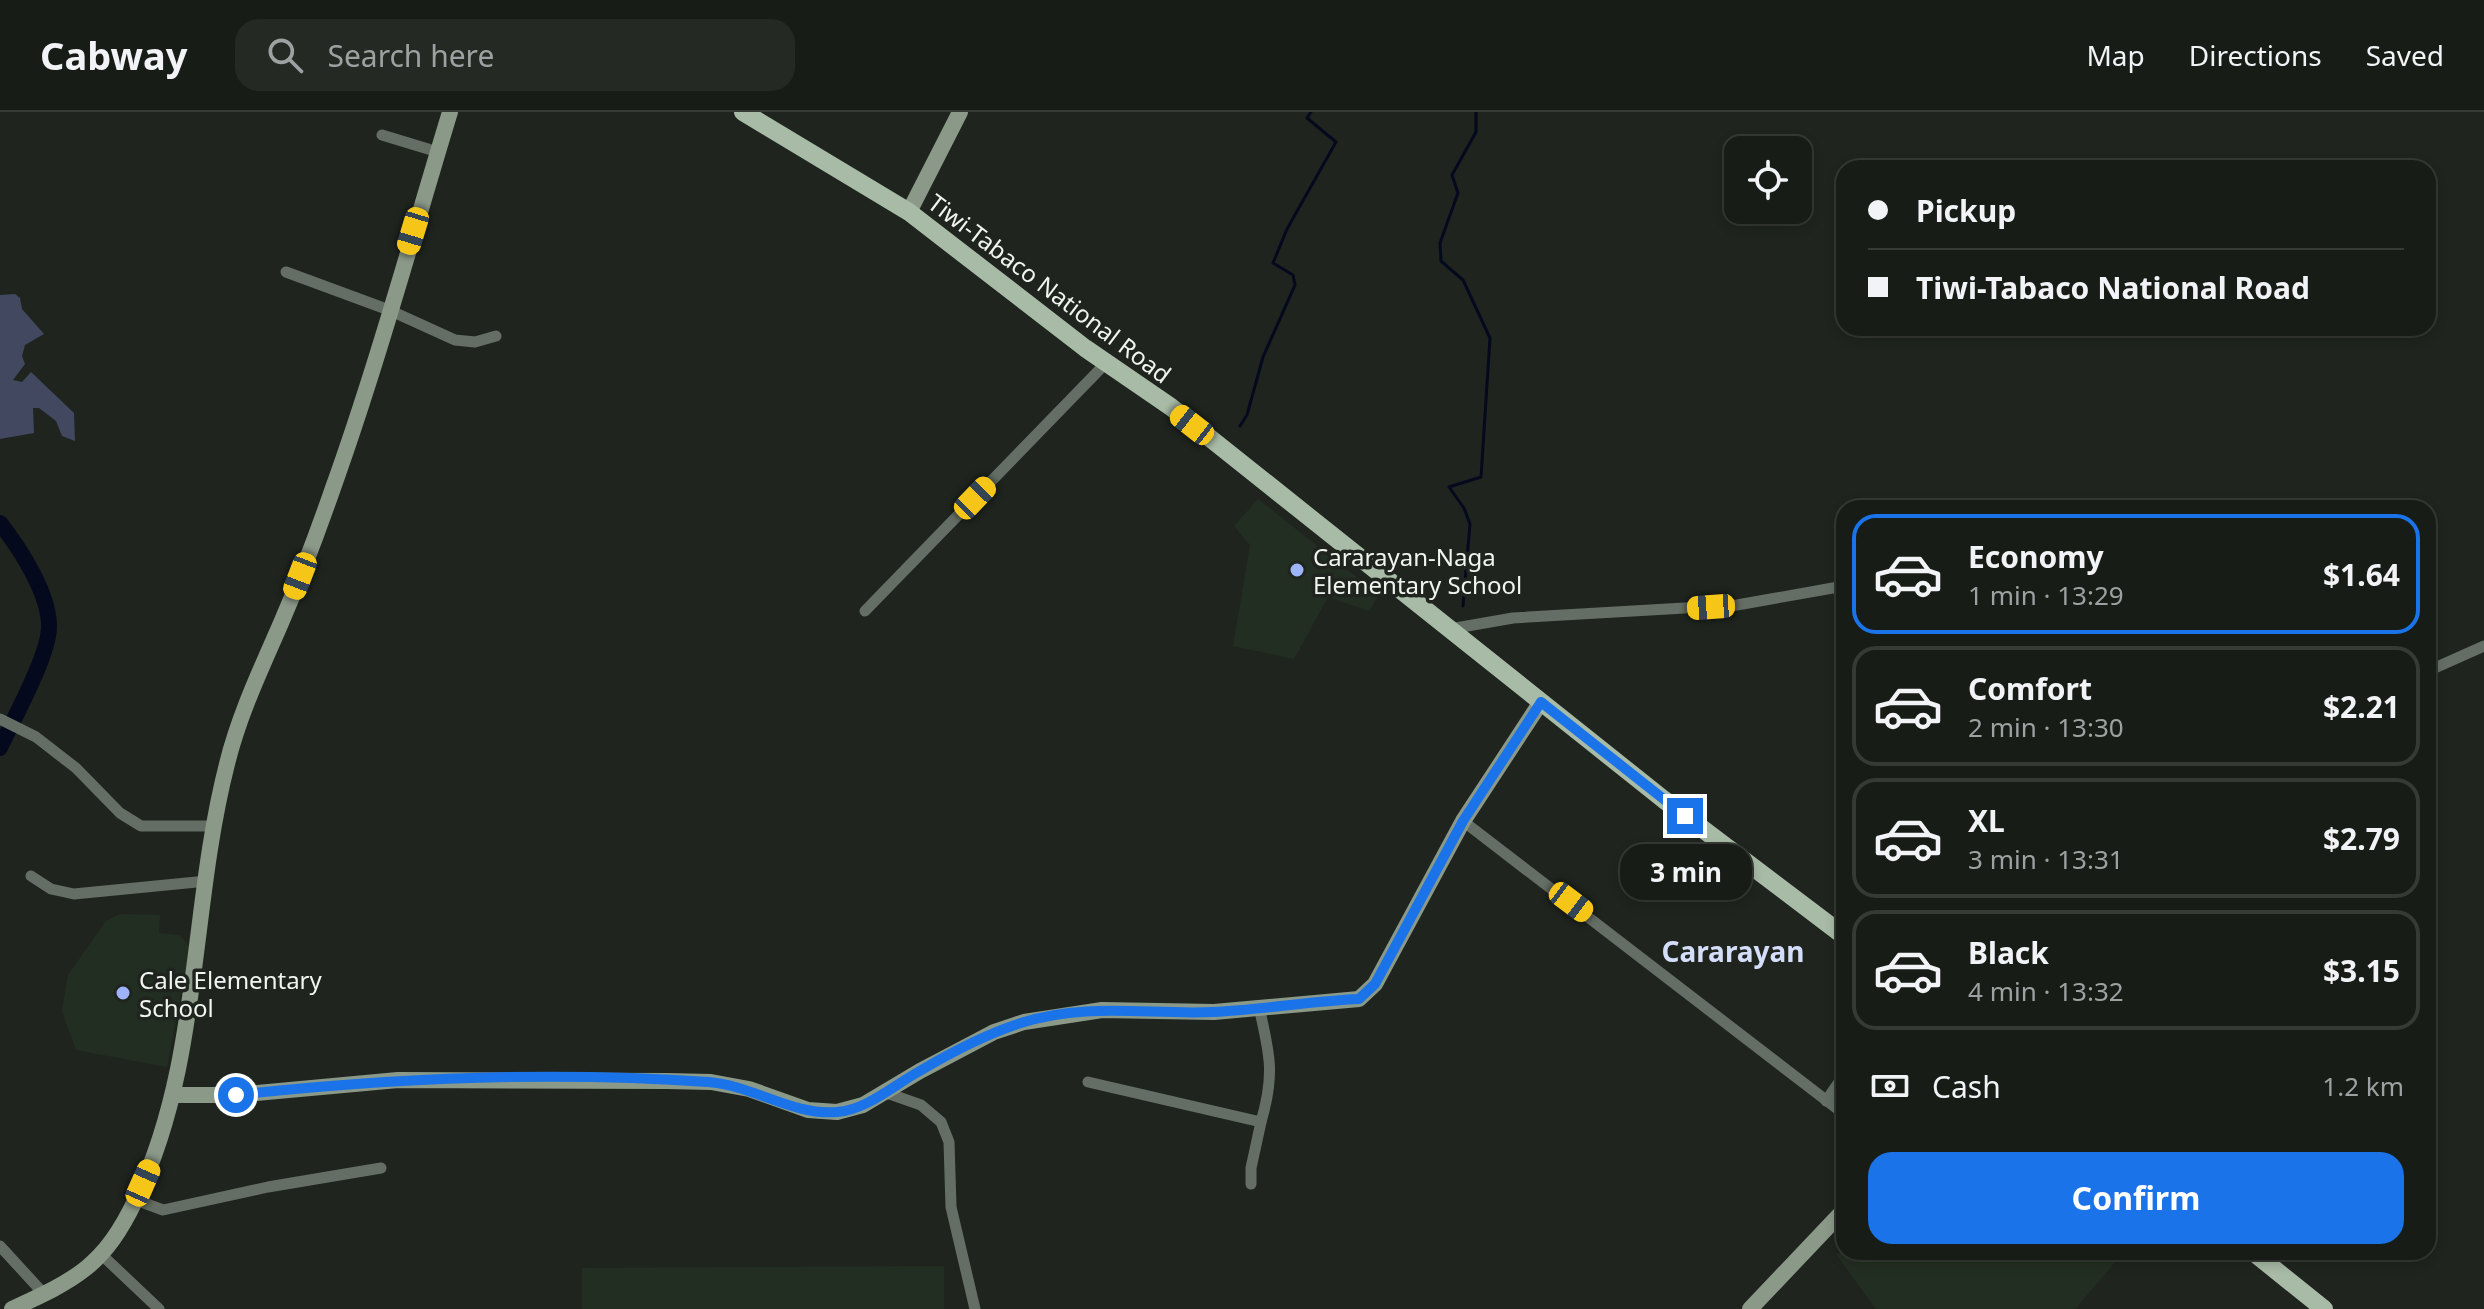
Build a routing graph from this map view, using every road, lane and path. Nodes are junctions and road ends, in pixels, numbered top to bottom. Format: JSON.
{"nodes":[{"id":1,"x":450,"y":112,"type":"edge"},
{"id":2,"x":743,"y":112,"type":"edge"},
{"id":3,"x":960,"y":112,"type":"edge"},
{"id":4,"x":382,"y":135,"type":"dead end"},
{"id":5,"x":438,"y":152,"type":"junction"},
{"id":6,"x":909,"y":212,"type":"junction"},
{"id":7,"x":286,"y":272,"type":"dead end"},
{"id":8,"x":389,"y":310,"type":"junction"},
{"id":9,"x":496,"y":336,"type":"dead end"},
{"id":10,"x":1106,"y":363,"type":"junction"},
{"id":11,"x":1836,"y":587,"type":"edge"},
{"id":12,"x":865,"y":611,"type":"dead end"},
{"id":13,"x":1450,"y":629,"type":"junction"},
{"id":14,"x":2484,"y":646,"type":"edge"},
{"id":15,"x":2436,"y":667,"type":"edge"},
{"id":16,"x":1541,"y":702,"type":"junction"},
{"id":17,"x":0,"y":719,"type":"edge"},
{"id":18,"x":1463,"y":821,"type":"junction"},
{"id":19,"x":213,"y":826,"type":"junction"},
{"id":20,"x":31,"y":876,"type":"dead end"},
{"id":21,"x":207,"y":881,"type":"junction"},
{"id":22,"x":1836,"y":930,"type":"edge"},
{"id":23,"x":1259,"y":1007,"type":"junction"},
{"id":24,"x":1088,"y":1082,"type":"dead end"},
{"id":25,"x":1836,"y":1087,"type":"edge"},
{"id":26,"x":884,"y":1092,"type":"junction"},
{"id":27,"x":173,"y":1095,"type":"junction"},
{"id":28,"x":1826,"y":1101,"type":"junction"},
{"id":29,"x":1836,"y":1108,"type":"edge"},
{"id":30,"x":1261,"y":1122,"type":"junction"},
{"id":31,"x":381,"y":1168,"type":"dead end"},
{"id":32,"x":1251,"y":1184,"type":"dead end"},
{"id":33,"x":136,"y":1200,"type":"junction"},
{"id":34,"x":1836,"y":1218,"type":"edge"},
{"id":35,"x":0,"y":1246,"type":"edge"},
{"id":36,"x":103,"y":1256,"type":"junction"},
{"id":37,"x":2263,"y":1260,"type":"edge"},
{"id":38,"x":44,"y":1294,"type":"junction"},
{"id":39,"x":12,"y":1309,"type":"edge"},
{"id":40,"x":159,"y":1309,"type":"edge"},
{"id":41,"x":975,"y":1309,"type":"edge"},
{"id":42,"x":1750,"y":1309,"type":"edge"},
{"id":43,"x":2324,"y":1309,"type":"edge"}],
"edges":[{"from":1,"to":5,"type":"street"},
{"from":2,"to":6,"type":"main road","name":"Tiwi-Tabaco National Road"},
{"from":3,"to":6,"type":"street"},
{"from":4,"to":5,"type":"street"},
{"from":5,"to":8,"type":"street"},
{"from":6,"to":10,"type":"main road","name":"Tiwi-Tabaco National Road"},
{"from":7,"to":8,"type":"street"},
{"from":8,"to":9,"type":"street"},
{"from":8,"to":19,"type":"street"},
{"from":10,"to":12,"type":"street"},
{"from":10,"to":13,"type":"main road","name":"Tiwi-Tabaco National Road"},
{"from":11,"to":13,"type":"street"},
{"from":13,"to":16,"type":"main road","name":"Tiwi-Tabaco National Road"},
{"from":14,"to":15,"type":"street"},
{"from":16,"to":18,"type":"street"},
{"from":16,"to":22,"type":"main road","name":"Tiwi-Tabaco National Road"},
{"from":17,"to":19,"type":"street"},
{"from":18,"to":23,"type":"street"},
{"from":18,"to":28,"type":"street"},
{"from":19,"to":21,"type":"street"},
{"from":20,"to":21,"type":"street"},
{"from":21,"to":27,"type":"street"},
{"from":23,"to":26,"type":"street"},
{"from":23,"to":30,"type":"street"},
{"from":24,"to":30,"type":"street"},
{"from":25,"to":28,"type":"street"},
{"from":26,"to":27,"type":"street"},
{"from":26,"to":41,"type":"street"},
{"from":27,"to":33,"type":"street"},
{"from":28,"to":29,"type":"street"},
{"from":30,"to":32,"type":"street"},
{"from":31,"to":33,"type":"street"},
{"from":33,"to":36,"type":"street"},
{"from":34,"to":42,"type":"street"},
{"from":35,"to":38,"type":"street"},
{"from":36,"to":38,"type":"street"},
{"from":36,"to":40,"type":"street"},
{"from":37,"to":43,"type":"main road"},
{"from":38,"to":39,"type":"street"}]}
